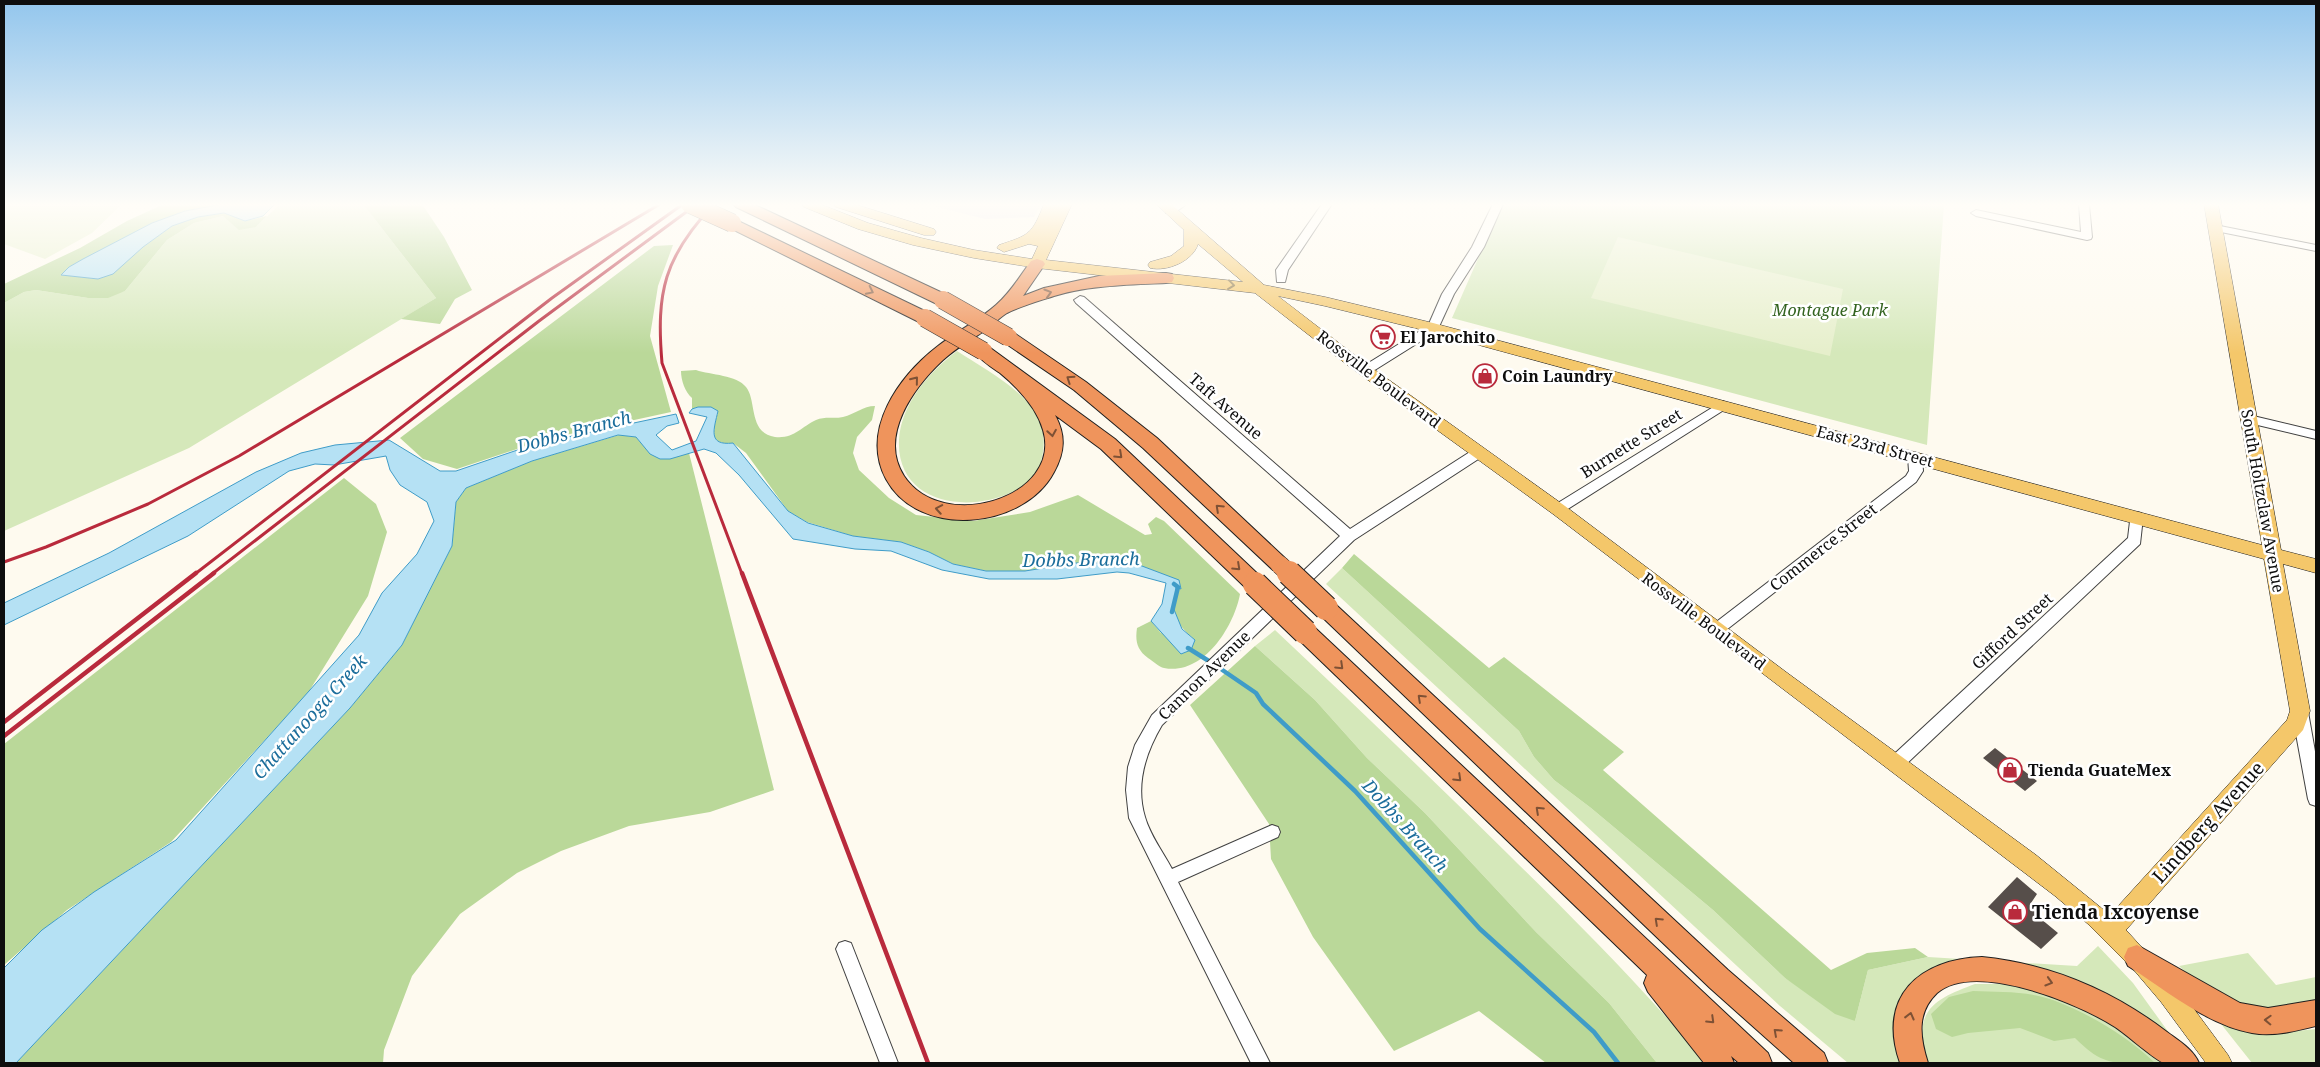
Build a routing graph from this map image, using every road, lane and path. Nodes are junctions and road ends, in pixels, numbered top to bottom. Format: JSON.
{"nodes":[{"id":1,"x":795,"y":254,"type":"edge"},
{"id":2,"x":847,"y":254,"type":"edge"},
{"id":3,"x":991,"y":254,"type":"edge"},
{"id":4,"x":1021,"y":254,"type":"edge"},
{"id":5,"x":1035,"y":254,"type":"edge"},
{"id":6,"x":1036,"y":254,"type":"edge"},
{"id":7,"x":1185,"y":254,"type":"edge"},
{"id":8,"x":1217,"y":254,"type":"edge"},
{"id":9,"x":1293,"y":254,"type":"edge"},
{"id":10,"x":1474,"y":254,"type":"edge"},
{"id":11,"x":2220,"y":254,"type":"edge"},
{"id":12,"x":1034,"y":258,"type":"junction"},
{"id":13,"x":1154,"y":265,"type":"junction"},
{"id":14,"x":1243,"y":275,"type":"junction"},
{"id":15,"x":1166,"y":278,"type":"junction"},
{"id":16,"x":1281,"y":280,"type":"junction"},
{"id":17,"x":1260,"y":288,"type":"junction"},
{"id":18,"x":1080,"y":300,"type":"dead end"},
{"id":19,"x":1322,"y":301,"type":"junction"},
{"id":20,"x":1002,"y":310,"type":"junction"},
{"id":21,"x":1311,"y":328,"type":"junction"},
{"id":22,"x":1433,"y":328,"type":"junction"},
{"id":23,"x":1366,"y":370,"type":"junction"},
{"id":24,"x":1017,"y":378,"type":"junction"},
{"id":25,"x":1723,"y":406,"type":"junction"},
{"id":26,"x":2249,"y":419,"type":"junction"},
{"id":27,"x":2316,"y":435,"type":"edge"},
{"id":28,"x":1478,"y":453,"type":"junction"},
{"id":29,"x":1915,"y":457,"type":"junction"},
{"id":30,"x":1558,"y":510,"type":"junction"},
{"id":31,"x":2136,"y":518,"type":"junction"},
{"id":32,"x":1349,"y":536,"type":"junction"},
{"id":33,"x":2272,"y":555,"type":"junction"},
{"id":34,"x":2316,"y":566,"type":"edge"},
{"id":35,"x":1716,"y":630,"type":"junction"},
{"id":36,"x":2300,"y":711,"type":"junction"},
{"id":37,"x":1896,"y":764,"type":"junction"},
{"id":38,"x":2316,"y":799,"type":"edge"},
{"id":39,"x":1272,"y":832,"type":"dead end"},
{"id":40,"x":1167,"y":879,"type":"junction"},
{"id":41,"x":1588,"y":901,"type":"junction"},
{"id":42,"x":2111,"y":930,"type":"junction"},
{"id":43,"x":845,"y":949,"type":"dead end"},
{"id":44,"x":2138,"y":957,"type":"junction"},
{"id":45,"x":2316,"y":1014,"type":"edge"},
{"id":46,"x":889,"y":1063,"type":"edge"},
{"id":47,"x":1261,"y":1063,"type":"edge"},
{"id":48,"x":1720,"y":1063,"type":"edge"},
{"id":49,"x":1758,"y":1063,"type":"edge"},
{"id":50,"x":1814,"y":1063,"type":"edge"},
{"id":51,"x":1914,"y":1063,"type":"edge"},
{"id":52,"x":2185,"y":1063,"type":"edge"},
{"id":53,"x":2220,"y":1063,"type":"edge"}],
"edges":[{"from":1,"to":24,"type":"highway","one_way":true,"bridge":true},
{"from":50,"to":2,"type":"highway","one_way":true,"bridge":true},
{"from":3,"to":12,"type":"main road","name":"East 23rd Street"},
{"from":4,"to":12,"type":"main road","name":"East 23rd Street"},
{"from":5,"to":12,"type":"main road"},
{"from":6,"to":12,"type":"main road"},
{"from":7,"to":13,"type":"main road"},
{"from":8,"to":14,"type":"main road","name":"Rossville Boulevard"},
{"from":9,"to":16,"type":"street"},
{"from":10,"to":22,"type":"street"},
{"from":11,"to":26,"type":"main road","name":"South Holtzclaw Avenue"},
{"from":12,"to":13,"type":"main road","name":"East 23rd Street"},
{"from":12,"to":15,"type":"main road","name":"East 23rd Street"},
{"from":12,"to":20,"type":"highway"},
{"from":13,"to":14,"type":"main road","name":"East 23rd Street"},
{"from":14,"to":16,"type":"main road","name":"East 23rd Street"},
{"from":14,"to":17,"type":"main road","name":"Rossville Boulevard"},
{"from":15,"to":17,"type":"main road","name":"East 23rd Street","one_way":true},
{"from":20,"to":15,"type":"highway","one_way":true},
{"from":16,"to":22,"type":"main road","name":"East 23rd Street"},
{"from":17,"to":19,"type":"main road","name":"East 23rd Street"},
{"from":17,"to":21,"type":"main road","name":"Rossville Boulevard"},
{"from":18,"to":32,"type":"street","name":"Taft Avenue"},
{"from":19,"to":21,"type":"main road"},
{"from":19,"to":22,"type":"main road","name":"East 23rd Street"},
{"from":24,"to":20,"type":"highway","one_way":true},
{"from":21,"to":23,"type":"main road","name":"Rossville Boulevard"},
{"from":22,"to":23,"type":"street"},
{"from":22,"to":25,"type":"main road","name":"East 23rd Street"},
{"from":23,"to":28,"type":"main road","name":"Rossville Boulevard"},
{"from":24,"to":41,"type":"highway","one_way":true,"bridge":true},
{"from":25,"to":29,"type":"main road","name":"East 23rd Street"},
{"from":25,"to":30,"type":"street","name":"Burnette Street"},
{"from":26,"to":27,"type":"street"},
{"from":26,"to":33,"type":"main road","name":"South Holtzclaw Avenue"},
{"from":28,"to":30,"type":"main road","name":"Rossville Boulevard"},
{"from":28,"to":32,"type":"street","name":"Cannon Avenue"},
{"from":29,"to":31,"type":"main road","name":"East 23rd Street"},
{"from":29,"to":35,"type":"street","name":"Commerce Street"},
{"from":30,"to":35,"type":"main road","name":"Rossville Boulevard"},
{"from":31,"to":33,"type":"main road","name":"East 23rd Street"},
{"from":31,"to":37,"type":"street","name":"Gifford Street"},
{"from":32,"to":40,"type":"street","name":"Cannon Avenue"},
{"from":33,"to":34,"type":"main road","name":"East 23rd Street"},
{"from":33,"to":36,"type":"main road","name":"South Holtzclaw Avenue"},
{"from":35,"to":37,"type":"main road","name":"Rossville Boulevard"},
{"from":36,"to":38,"type":"street","name":"South Holtzclaw Avenue"},
{"from":36,"to":42,"type":"main road","name":"Lindberg Avenue"},
{"from":37,"to":42,"type":"main road","name":"Rossville Boulevard"},
{"from":39,"to":40,"type":"street"},
{"from":40,"to":47,"type":"street","name":"Cannon Avenue"},
{"from":41,"to":48,"type":"highway"},
{"from":41,"to":49,"type":"highway","one_way":true},
{"from":42,"to":44,"type":"main road","name":"Rossville Boulevard"},
{"from":43,"to":46,"type":"street"},
{"from":45,"to":44,"type":"highway","one_way":true},
{"from":44,"to":53,"type":"main road","name":"Rossville Boulevard"},
{"from":51,"to":52,"type":"highway","one_way":true}]}
